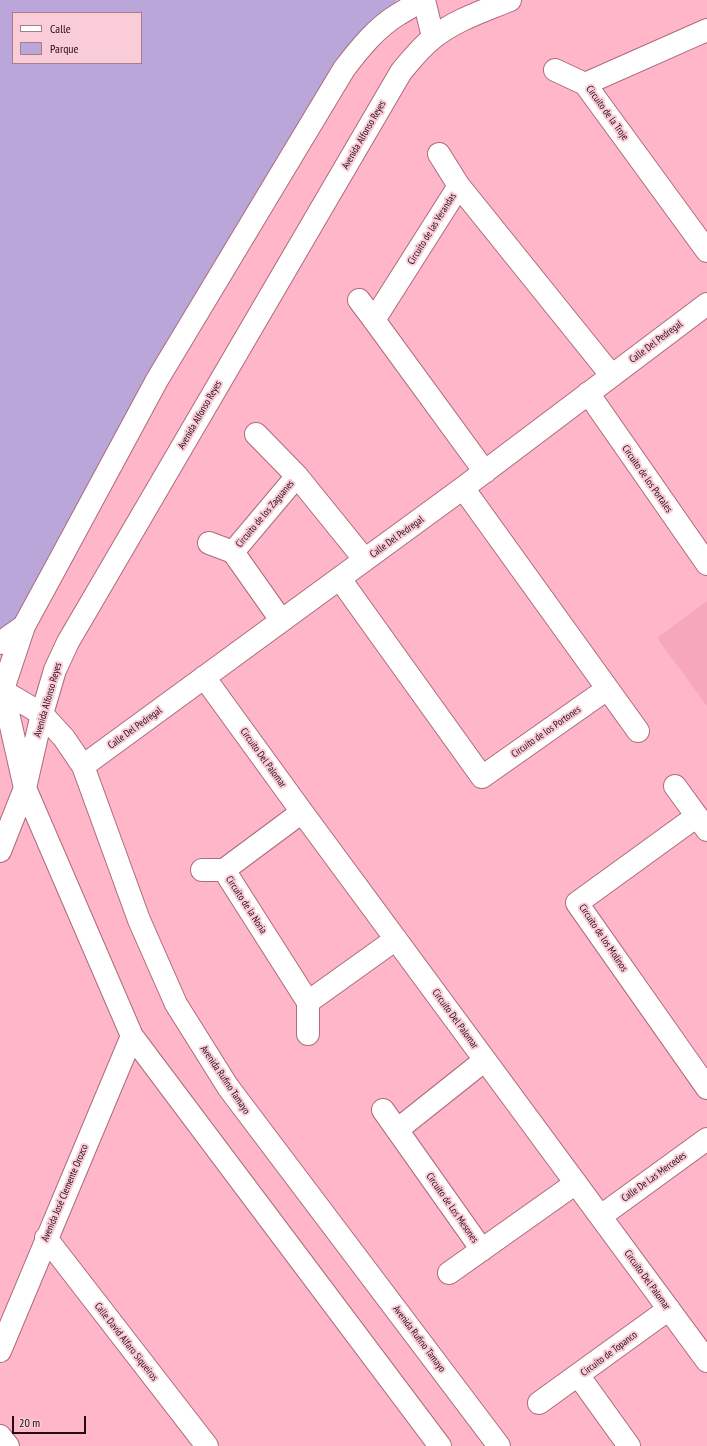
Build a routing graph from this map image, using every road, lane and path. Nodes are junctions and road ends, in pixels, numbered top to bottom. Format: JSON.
{"nodes":[{"id":1,"x":424,"y":0,"type":"edge"},
{"id":2,"x":510,"y":0,"type":"edge"},
{"id":3,"x":707,"y":30,"type":"edge"},
{"id":4,"x":433,"y":37,"type":"junction"},
{"id":5,"x":555,"y":70,"type":"dead end"},
{"id":6,"x":584,"y":84,"type":"junction"},
{"id":7,"x":439,"y":154,"type":"dead end"},
{"id":8,"x":459,"y":186,"type":"junction"},
{"id":9,"x":707,"y":251,"type":"edge"},
{"id":10,"x":358,"y":300,"type":"dead end"},
{"id":11,"x":707,"y":304,"type":"edge"},
{"id":12,"x":374,"y":320,"type":"junction"},
{"id":13,"x":612,"y":376,"type":"junction"},
{"id":14,"x":588,"y":393,"type":"junction"},
{"id":15,"x":256,"y":434,"type":"dead end"},
{"id":16,"x":485,"y":472,"type":"junction"},
{"id":17,"x":297,"y":476,"type":"junction"},
{"id":18,"x":463,"y":488,"type":"junction"},
{"id":19,"x":209,"y":543,"type":"dead end"},
{"id":20,"x":233,"y":552,"type":"junction"},
{"id":21,"x":365,"y":560,"type":"junction"},
{"id":22,"x":707,"y":564,"type":"edge"},
{"id":23,"x":340,"y":578,"type":"junction"},
{"id":24,"x":281,"y":620,"type":"junction"},
{"id":25,"x":24,"y":626,"type":"junction"},
{"id":26,"x":0,"y":643,"type":"edge"},
{"id":27,"x":204,"y":677,"type":"junction"},
{"id":28,"x":607,"y":688,"type":"junction"},
{"id":29,"x":1,"y":694,"type":"edge"},
{"id":30,"x":42,"y":714,"type":"junction"},
{"id":31,"x":638,"y":731,"type":"dead end"},
{"id":32,"x":83,"y":766,"type":"junction"},
{"id":33,"x":675,"y":786,"type":"dead end"},
{"id":34,"x":25,"y":788,"type":"junction"},
{"id":35,"x":302,"y":812,"type":"junction"},
{"id":36,"x":702,"y":823,"type":"edge"},
{"id":37,"x":0,"y":851,"type":"edge"},
{"id":38,"x":202,"y":870,"type":"dead end"},
{"id":39,"x":224,"y":870,"type":"junction"},
{"id":40,"x":396,"y":939,"type":"junction"},
{"id":41,"x":308,"y":1002,"type":"junction"},
{"id":42,"x":308,"y":1034,"type":"dead end"},
{"id":43,"x":132,"y":1036,"type":"junction"},
{"id":44,"x":485,"y":1060,"type":"junction"},
{"id":45,"x":707,"y":1088,"type":"edge"},
{"id":46,"x":383,"y":1110,"type":"dead end"},
{"id":47,"x":397,"y":1130,"type":"junction"},
{"id":48,"x":707,"y":1139,"type":"edge"},
{"id":49,"x":576,"y":1183,"type":"junction"},
{"id":50,"x":601,"y":1216,"type":"junction"},
{"id":51,"x":46,"y":1238,"type":"junction"},
{"id":52,"x":482,"y":1250,"type":"junction"},
{"id":53,"x":450,"y":1273,"type":"dead end"},
{"id":54,"x":669,"y":1310,"type":"junction"},
{"id":55,"x":0,"y":1351,"type":"edge"},
{"id":56,"x":707,"y":1360,"type":"edge"},
{"id":57,"x":578,"y":1375,"type":"junction"},
{"id":58,"x":539,"y":1403,"type":"dead end"},
{"id":59,"x":0,"y":1436,"type":"edge"},
{"id":60,"x":8,"y":1446,"type":"edge"},
{"id":61,"x":207,"y":1446,"type":"edge"},
{"id":62,"x":440,"y":1446,"type":"edge"},
{"id":63,"x":499,"y":1446,"type":"edge"},
{"id":64,"x":628,"y":1446,"type":"edge"}],
"edges":[{"from":1,"to":4,"type":"street"},
{"from":1,"to":25,"type":"street"},
{"from":2,"to":4,"type":"street","name":"Avenida Alfonso Reyes"},
{"from":3,"to":6,"type":"street","name":"Circuito de la Troje"},
{"from":4,"to":30,"type":"street","name":"Avenida Alfonso Reyes"},
{"from":5,"to":6,"type":"street"},
{"from":6,"to":9,"type":"street","name":"Circuito de la Troje"},
{"from":7,"to":8,"type":"street"},
{"from":8,"to":12,"type":"street","name":"Circuito de las Verandas"},
{"from":8,"to":13,"type":"street","name":"Circuito de las Verandas"},
{"from":10,"to":12,"type":"street"},
{"from":11,"to":13,"type":"street","name":"Calle Del Pedregal"},
{"from":12,"to":16,"type":"street"},
{"from":13,"to":14,"type":"street","name":"Calle Del Pedregal"},
{"from":14,"to":16,"type":"street","name":"Calle Del Pedregal"},
{"from":14,"to":22,"type":"street","name":"Circuito de los Portales"},
{"from":15,"to":17,"type":"street"},
{"from":16,"to":18,"type":"street","name":"Calle Del Pedregal"},
{"from":17,"to":20,"type":"street","name":"Circuito de los Zaguanes"},
{"from":17,"to":21,"type":"street","name":"Circuito de los Zaguanes"},
{"from":18,"to":21,"type":"street","name":"Calle Del Pedregal"},
{"from":18,"to":28,"type":"street"},
{"from":19,"to":20,"type":"street"},
{"from":20,"to":24,"type":"street","name":"Circuito de los Zaguanes"},
{"from":21,"to":23,"type":"street","name":"Calle Del Pedregal"},
{"from":23,"to":24,"type":"street","name":"Calle Del Pedregal"},
{"from":23,"to":28,"type":"street","name":"Circuito de los Portones"},
{"from":24,"to":27,"type":"street","name":"Calle Del Pedregal"},
{"from":25,"to":26,"type":"street"},
{"from":25,"to":29,"type":"street"},
{"from":27,"to":32,"type":"street","name":"Calle Del Pedregal"},
{"from":27,"to":35,"type":"street","name":"Circuito Del Palomar"},
{"from":28,"to":31,"type":"street"},
{"from":29,"to":30,"type":"street","name":"Avenida Rufino Tamayo"},
{"from":29,"to":34,"type":"street"},
{"from":30,"to":32,"type":"street","name":"Avenida Rufino Tamayo"},
{"from":30,"to":34,"type":"street","name":"Avenida Alfonso Reyes"},
{"from":32,"to":63,"type":"street","name":"Avenida Rufino Tamayo"},
{"from":33,"to":36,"type":"street"},
{"from":34,"to":37,"type":"street","name":"Avenida Alfonso Reyes"},
{"from":34,"to":43,"type":"street"},
{"from":35,"to":39,"type":"street","name":"Circuito de la Noria"},
{"from":35,"to":40,"type":"street","name":"Circuito Del Palomar"},
{"from":36,"to":45,"type":"street","name":"Circuito de los Molinos"},
{"from":38,"to":39,"type":"street"},
{"from":39,"to":41,"type":"street","name":"Circuito de la Noria"},
{"from":40,"to":41,"type":"street"},
{"from":40,"to":44,"type":"street","name":"Circuito Del Palomar"},
{"from":41,"to":42,"type":"street"},
{"from":43,"to":51,"type":"street","name":"Avenida José Clemente Orozco"},
{"from":43,"to":62,"type":"street"},
{"from":44,"to":47,"type":"street"},
{"from":44,"to":49,"type":"street","name":"Circuito Del Palomar"},
{"from":46,"to":47,"type":"street","name":"Circuito de Los Mesones"},
{"from":47,"to":52,"type":"street","name":"Circuito de Los Mesones"},
{"from":48,"to":50,"type":"street","name":"Calle De Las Mercedes"},
{"from":49,"to":50,"type":"street","name":"Circuito Del Palomar"},
{"from":49,"to":52,"type":"street","name":"Circuito de Los Mesones"},
{"from":50,"to":54,"type":"street","name":"Circuito Del Palomar"},
{"from":51,"to":55,"type":"street","name":"Avenida José Clemente Orozco"},
{"from":51,"to":61,"type":"street","name":"Calle David Alfaro Siqueiros"},
{"from":52,"to":53,"type":"street"},
{"from":54,"to":56,"type":"street","name":"Circuito Del Palomar"},
{"from":54,"to":57,"type":"street","name":"Circuito de Topanco"},
{"from":57,"to":58,"type":"street"},
{"from":57,"to":64,"type":"street","name":"Circuito de Topanco"},
{"from":59,"to":60,"type":"street"}]}
